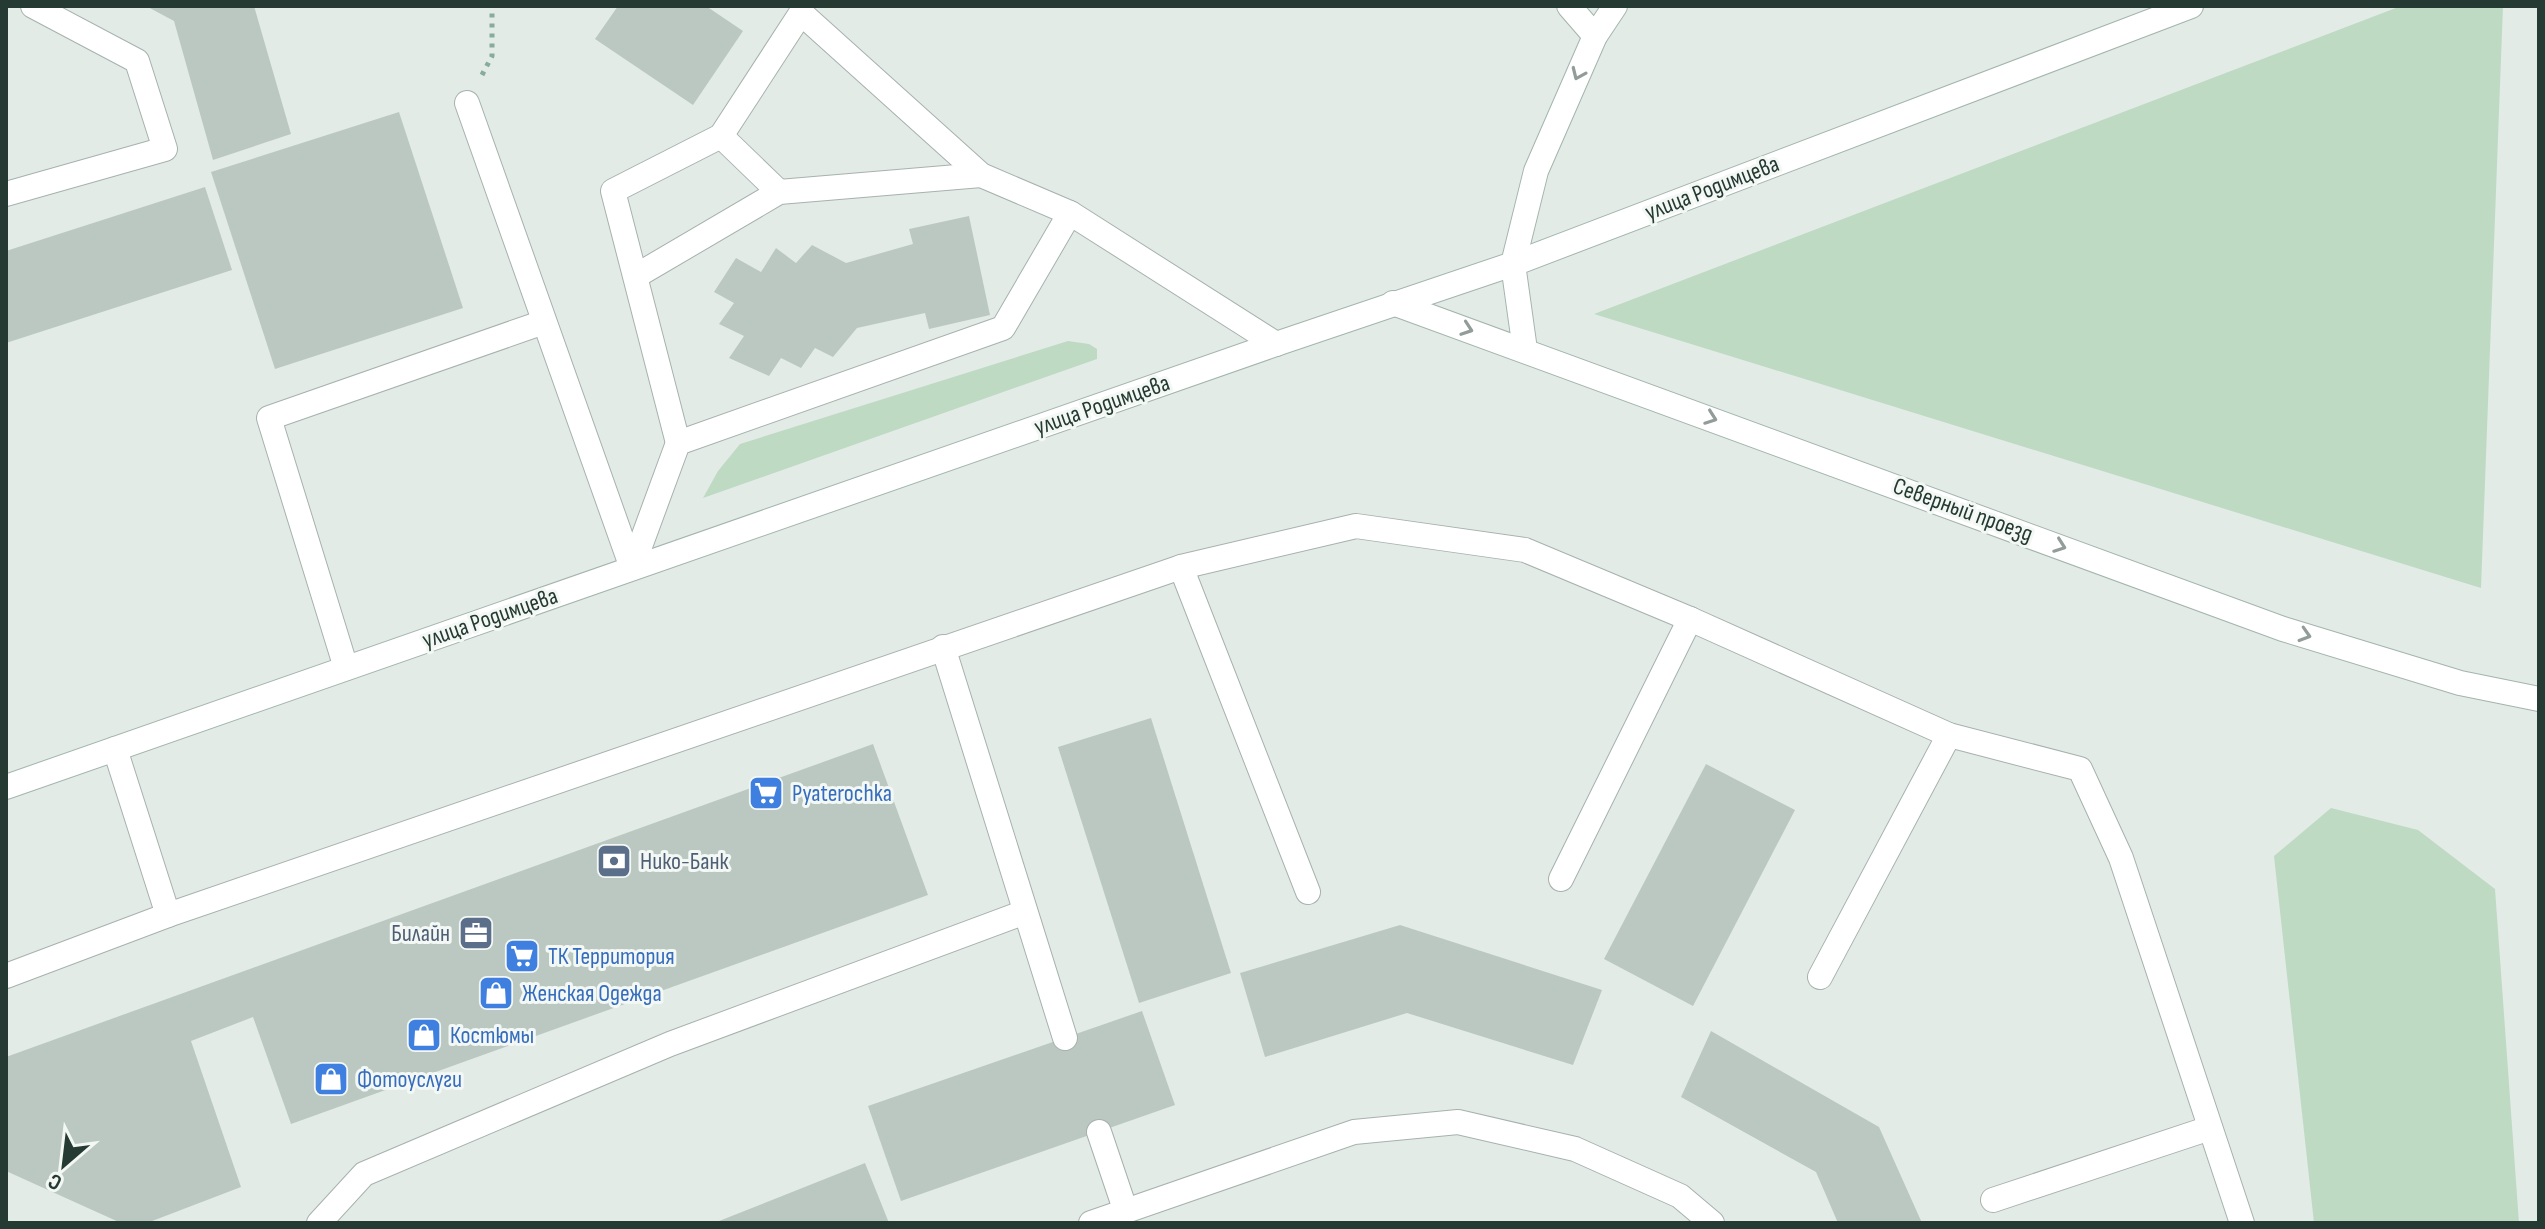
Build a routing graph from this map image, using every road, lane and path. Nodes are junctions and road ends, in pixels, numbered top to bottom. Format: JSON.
{"nodes":[{"id":1,"x":33,"y":6,"type":"edge"},
{"id":2,"x":492,"y":6,"type":"edge"},
{"id":3,"x":1569,"y":6,"type":"edge"},
{"id":4,"x":1615,"y":6,"type":"edge"},
{"id":5,"x":2191,"y":6,"type":"edge"},
{"id":6,"x":1595,"y":36,"type":"junction"},
{"id":7,"x":467,"y":103,"type":"joint"},
{"id":8,"x":721,"y":136,"type":"junction"},
{"id":9,"x":981,"y":175,"type":"junction"},
{"id":10,"x":779,"y":192,"type":"junction"},
{"id":11,"x":6,"y":194,"type":"edge"},
{"id":12,"x":1070,"y":213,"type":"junction"},
{"id":13,"x":1513,"y":264,"type":"junction"},
{"id":14,"x":636,"y":276,"type":"junction"},
{"id":15,"x":1393,"y":303,"type":"junction"},
{"id":16,"x":544,"y":322,"type":"junction"},
{"id":17,"x":1276,"y":344,"type":"junction"},
{"id":18,"x":1525,"y":350,"type":"junction"},
{"id":19,"x":678,"y":443,"type":"junction"},
{"id":20,"x":1181,"y":567,"type":"junction"},
{"id":21,"x":632,"y":568,"type":"junction"},
{"id":22,"x":1690,"y":619,"type":"junction"},
{"id":23,"x":943,"y":647,"type":"junction"},
{"id":24,"x":346,"y":668,"type":"junction"},
{"id":25,"x":2539,"y":699,"type":"edge"},
{"id":26,"x":1949,"y":735,"type":"junction"},
{"id":27,"x":115,"y":749,"type":"junction"},
{"id":28,"x":6,"y":787,"type":"edge"},
{"id":29,"x":1561,"y":879,"type":"dead end"},
{"id":30,"x":1308,"y":892,"type":"dead end"},
{"id":31,"x":1025,"y":912,"type":"junction"},
{"id":32,"x":168,"y":915,"type":"junction"},
{"id":33,"x":6,"y":976,"type":"edge"},
{"id":34,"x":1820,"y":977,"type":"dead end"},
{"id":35,"x":1065,"y":1038,"type":"dead end"},
{"id":36,"x":2210,"y":1128,"type":"junction"},
{"id":37,"x":1099,"y":1132,"type":"dead end"},
{"id":38,"x":1993,"y":1200,"type":"dead end"},
{"id":39,"x":1125,"y":1209,"type":"junction"},
{"id":40,"x":319,"y":1223,"type":"edge"},
{"id":41,"x":1091,"y":1223,"type":"edge"},
{"id":42,"x":1712,"y":1223,"type":"edge"},
{"id":43,"x":2242,"y":1223,"type":"edge"}],
"edges":[{"from":1,"to":11,"type":"main road"},
{"from":2,"to":7,"type":"path"},
{"from":3,"to":6,"type":"main road"},
{"from":4,"to":6,"type":"main road"},
{"from":5,"to":13,"type":"main road","name":"улица Родимцева"},
{"from":6,"to":13,"type":"main road","one_way":true},
{"from":7,"to":16,"type":"main road"},
{"from":8,"to":9,"type":"main road"},
{"from":8,"to":10,"type":"main road"},
{"from":8,"to":14,"type":"main road"},
{"from":9,"to":10,"type":"main road"},
{"from":9,"to":12,"type":"main road"},
{"from":10,"to":14,"type":"main road"},
{"from":12,"to":17,"type":"main road"},
{"from":12,"to":19,"type":"main road"},
{"from":13,"to":15,"type":"main road","name":"улица Родимцева"},
{"from":13,"to":18,"type":"main road"},
{"from":14,"to":19,"type":"main road"},
{"from":15,"to":17,"type":"main road","name":"улица Родимцева"},
{"from":15,"to":18,"type":"main road","name":"Северный проезд","one_way":true},
{"from":16,"to":21,"type":"main road"},
{"from":16,"to":24,"type":"main road"},
{"from":17,"to":21,"type":"main road","name":"улица Родимцева"},
{"from":18,"to":25,"type":"main road","name":"Северный проезд","one_way":true},
{"from":19,"to":21,"type":"main road"},
{"from":20,"to":22,"type":"main road"},
{"from":20,"to":23,"type":"main road"},
{"from":20,"to":30,"type":"main road"},
{"from":21,"to":24,"type":"main road","name":"улица Родимцева"},
{"from":22,"to":26,"type":"main road"},
{"from":22,"to":29,"type":"main road"},
{"from":23,"to":31,"type":"main road"},
{"from":23,"to":32,"type":"main road"},
{"from":24,"to":27,"type":"main road","name":"улица Родимцева"},
{"from":26,"to":34,"type":"main road"},
{"from":26,"to":36,"type":"main road"},
{"from":27,"to":28,"type":"main road","name":"улица Родимцева"},
{"from":27,"to":32,"type":"main road"},
{"from":31,"to":35,"type":"main road"},
{"from":31,"to":40,"type":"main road"},
{"from":32,"to":33,"type":"main road"},
{"from":36,"to":38,"type":"main road"},
{"from":36,"to":43,"type":"main road"},
{"from":37,"to":39,"type":"main road"},
{"from":39,"to":41,"type":"main road"},
{"from":39,"to":42,"type":"main road"}]}
